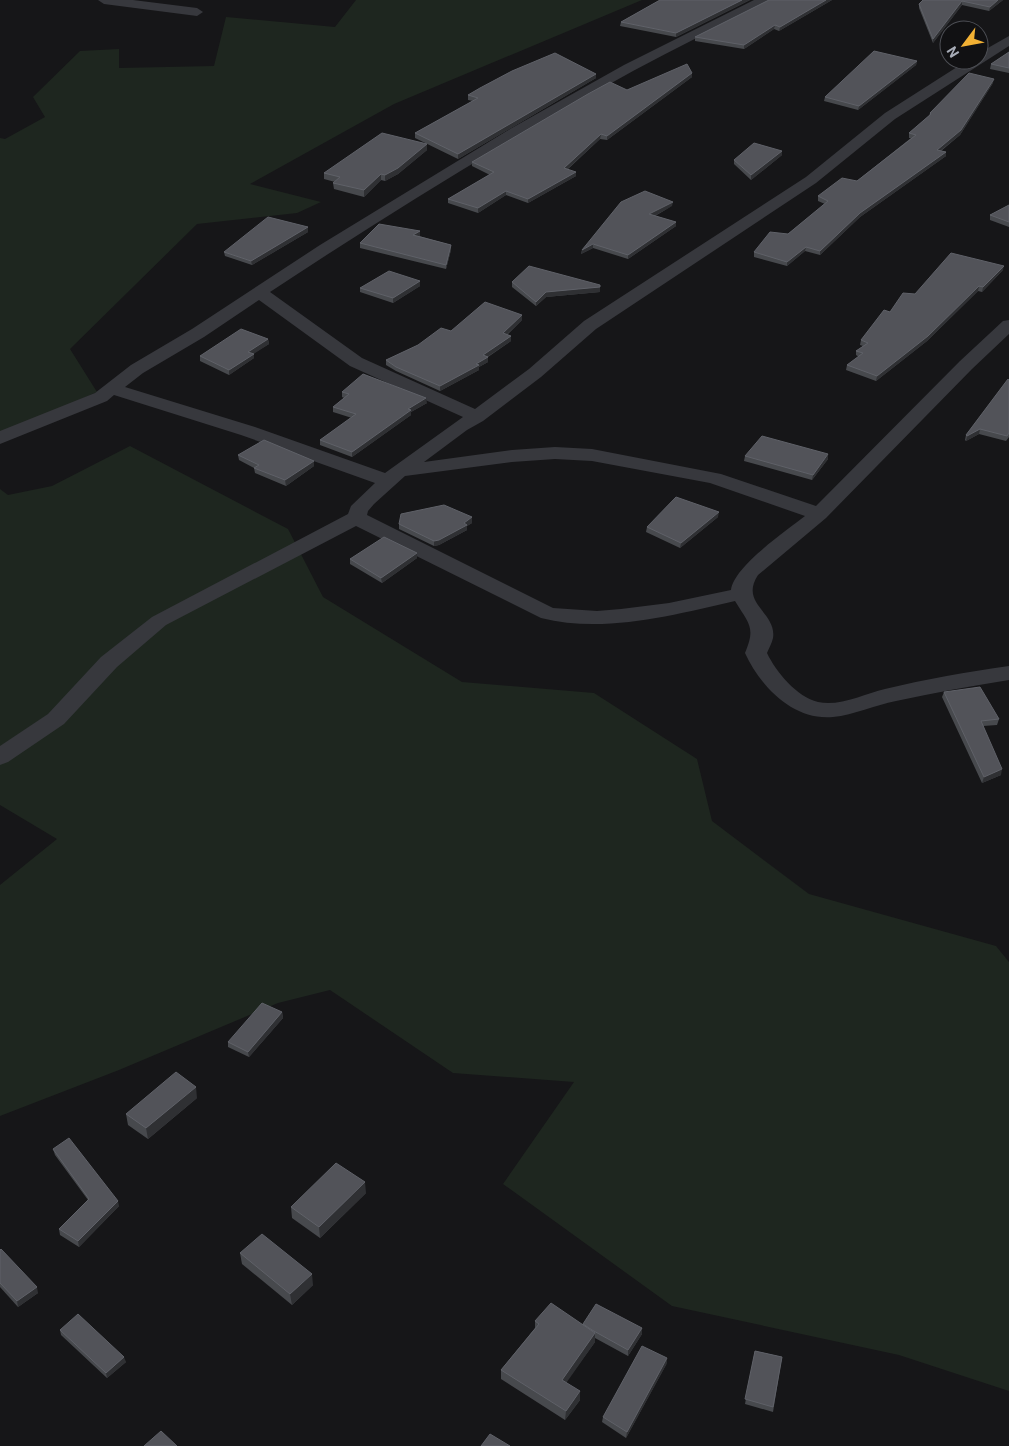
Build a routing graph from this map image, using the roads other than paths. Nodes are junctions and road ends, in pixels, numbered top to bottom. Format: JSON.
{"nodes":[{"id":1,"x":104,"y":0,"type":"edge"},
{"id":2,"x":764,"y":0,"type":"edge"},
{"id":3,"x":197,"y":12,"type":"dead end"},
{"id":4,"x":1009,"y":40,"type":"edge"},
{"id":5,"x":989,"y":52,"type":"edge"},
{"id":6,"x":961,"y":70,"type":"edge"},
{"id":7,"x":259,"y":292,"type":"junction"},
{"id":8,"x":1009,"y":325,"type":"edge"},
{"id":9,"x":113,"y":389,"type":"junction"},
{"id":10,"x":477,"y":417,"type":"junction"},
{"id":11,"x":0,"y":438,"type":"edge"},
{"id":12,"x":394,"y":476,"type":"junction"},
{"id":13,"x":819,"y":514,"type":"junction"},
{"id":14,"x":357,"y":517,"type":"junction"},
{"id":15,"x":741,"y":594,"type":"junction"},
{"id":16,"x":1009,"y":673,"type":"edge"},
{"id":17,"x":0,"y":757,"type":"edge"}],
"edges":[{"from":1,"to":3,"type":"street"},
{"from":2,"to":7,"type":"street"},
{"from":4,"to":5,"type":"street"},
{"from":6,"to":10,"type":"street"},
{"from":7,"to":9,"type":"street"},
{"from":7,"to":10,"type":"street"},
{"from":8,"to":13,"type":"street"},
{"from":9,"to":11,"type":"street"},
{"from":9,"to":12,"type":"street"},
{"from":10,"to":12,"type":"street"},
{"from":12,"to":13,"type":"street"},
{"from":12,"to":14,"type":"street"},
{"from":13,"to":15,"type":"street"},
{"from":14,"to":15,"type":"street"},
{"from":14,"to":17,"type":"street"},
{"from":15,"to":16,"type":"street"}]}
